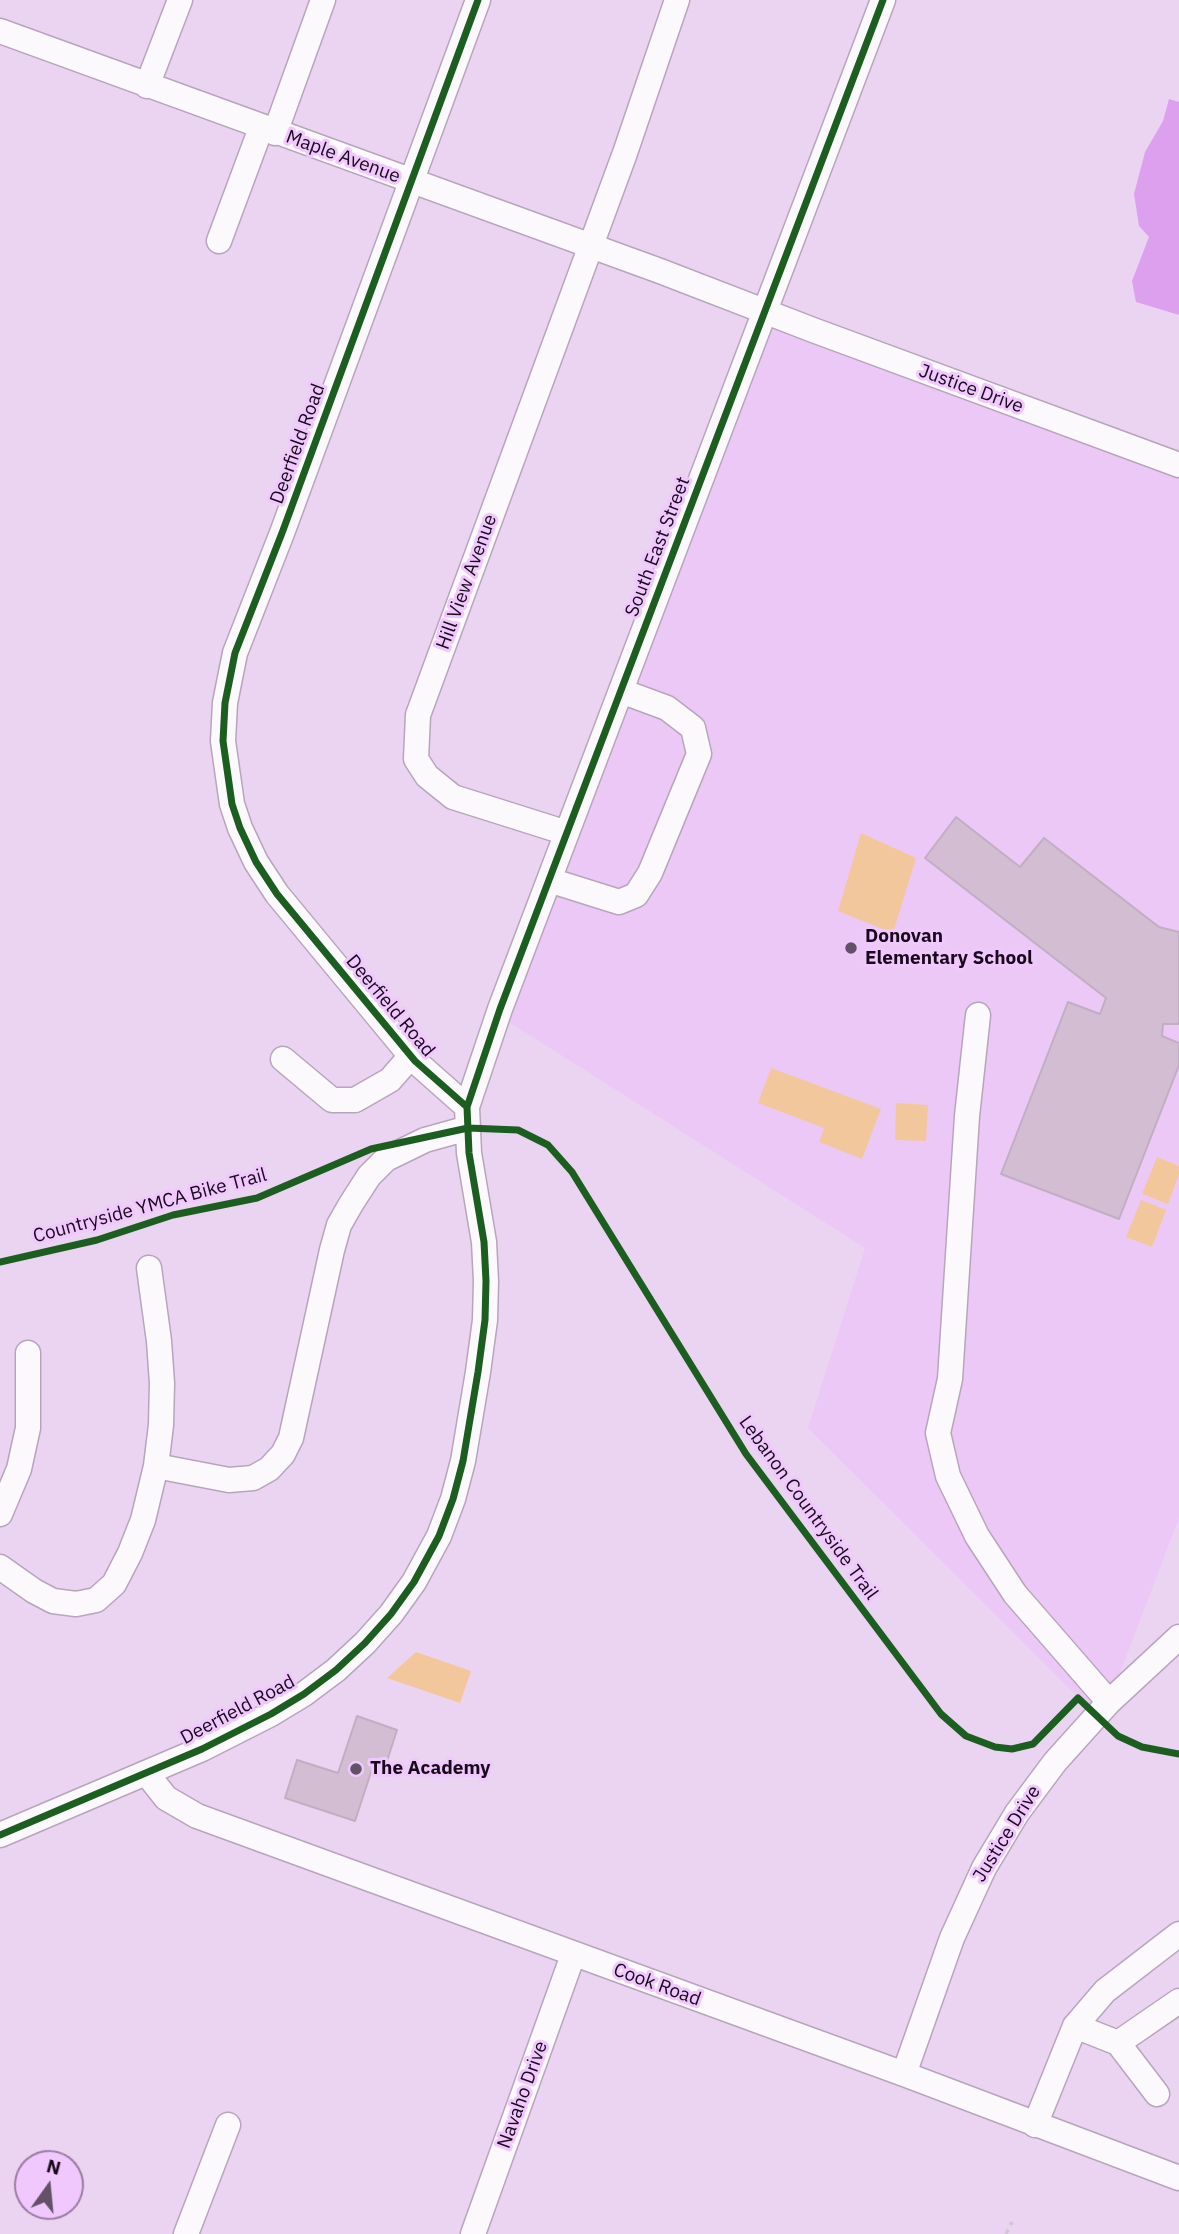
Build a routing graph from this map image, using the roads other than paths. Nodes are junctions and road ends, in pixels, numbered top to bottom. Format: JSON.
{"nodes":[{"id":1,"x":180,"y":0,"type":"edge"},
{"id":2,"x":323,"y":0,"type":"edge"},
{"id":3,"x":478,"y":0,"type":"edge"},
{"id":4,"x":677,"y":0,"type":"edge"},
{"id":5,"x":883,"y":0,"type":"edge"},
{"id":6,"x":0,"y":32,"type":"edge"},
{"id":7,"x":147,"y":86,"type":"junction"},
{"id":8,"x":268,"y":130,"type":"junction"},
{"id":9,"x":412,"y":181,"type":"junction"},
{"id":10,"x":219,"y":241,"type":"dead end"},
{"id":11,"x":590,"y":246,"type":"junction"},
{"id":12,"x":764,"y":312,"type":"junction"},
{"id":13,"x":1179,"y":465,"type":"edge"},
{"id":14,"x":621,"y":691,"type":"junction"},
{"id":15,"x":567,"y":833,"type":"junction"},
{"id":16,"x":549,"y":880,"type":"junction"},
{"id":17,"x":978,"y":1016,"type":"dead end"},
{"id":18,"x":411,"y":1056,"type":"junction"},
{"id":19,"x":283,"y":1059,"type":"dead end"},
{"id":20,"x":467,"y":1117,"type":"junction"},
{"id":21,"x":149,"y":1268,"type":"dead end"},
{"id":22,"x":28,"y":1353,"type":"dead end"},
{"id":23,"x":156,"y":1466,"type":"junction"},
{"id":24,"x":0,"y":1514,"type":"edge"},
{"id":25,"x":0,"y":1567,"type":"edge"},
{"id":26,"x":1179,"y":1637,"type":"edge"},
{"id":27,"x":1109,"y":1702,"type":"junction"},
{"id":28,"x":147,"y":1773,"type":"junction"},
{"id":29,"x":0,"y":1835,"type":"edge"},
{"id":30,"x":1179,"y":1934,"type":"edge"},
{"id":31,"x":573,"y":1955,"type":"junction"},
{"id":32,"x":1179,"y":2001,"type":"edge"},
{"id":33,"x":1075,"y":2026,"type":"junction"},
{"id":34,"x":1118,"y":2043,"type":"junction"},
{"id":35,"x":904,"y":2074,"type":"junction"},
{"id":36,"x":1157,"y":2094,"type":"dead end"},
{"id":37,"x":1035,"y":2124,"type":"junction"},
{"id":38,"x":228,"y":2125,"type":"dead end"},
{"id":39,"x":1179,"y":2178,"type":"edge"},
{"id":40,"x":186,"y":2234,"type":"edge"},
{"id":41,"x":473,"y":2234,"type":"edge"}],
"edges":[{"from":1,"to":7,"type":"street"},
{"from":2,"to":8,"type":"street"},
{"from":3,"to":9,"type":"street","name":"Deerfield Road"},
{"from":4,"to":11,"type":"street","name":"Hill View Avenue"},
{"from":5,"to":12,"type":"street","name":"South East Street"},
{"from":6,"to":7,"type":"street","name":"Maple Avenue"},
{"from":7,"to":8,"type":"street","name":"Maple Avenue"},
{"from":8,"to":9,"type":"street","name":"Maple Avenue"},
{"from":8,"to":10,"type":"street"},
{"from":9,"to":11,"type":"street","name":"Maple Avenue"},
{"from":9,"to":18,"type":"street","name":"Deerfield Road"},
{"from":11,"to":12,"type":"street","name":"Maple Avenue"},
{"from":11,"to":15,"type":"street","name":"Hill View Avenue"},
{"from":12,"to":13,"type":"street","name":"Justice Drive"},
{"from":12,"to":14,"type":"street","name":"South East Street"},
{"from":14,"to":15,"type":"street","name":"South East Street"},
{"from":14,"to":16,"type":"street"},
{"from":15,"to":16,"type":"street","name":"South East Street"},
{"from":16,"to":20,"type":"street","name":"South East Street"},
{"from":17,"to":27,"type":"street"},
{"from":18,"to":19,"type":"street"},
{"from":18,"to":20,"type":"street","name":"Deerfield Road"},
{"from":20,"to":23,"type":"street"},
{"from":20,"to":28,"type":"street","name":"Deerfield Road"},
{"from":21,"to":23,"type":"street"},
{"from":22,"to":24,"type":"street"},
{"from":23,"to":25,"type":"street"},
{"from":26,"to":27,"type":"street","name":"Justice Drive"},
{"from":27,"to":35,"type":"street","name":"Justice Drive"},
{"from":28,"to":29,"type":"street","name":"Deerfield Road"},
{"from":28,"to":31,"type":"street","name":"Cook Road"},
{"from":30,"to":33,"type":"street"},
{"from":31,"to":35,"type":"street","name":"Cook Road"},
{"from":31,"to":41,"type":"street","name":"Navaho Drive"},
{"from":32,"to":34,"type":"street"},
{"from":33,"to":34,"type":"street"},
{"from":33,"to":37,"type":"street"},
{"from":34,"to":36,"type":"street"},
{"from":35,"to":37,"type":"street","name":"Cook Road"},
{"from":37,"to":39,"type":"street","name":"Cook Road"},
{"from":38,"to":40,"type":"street"}]}
